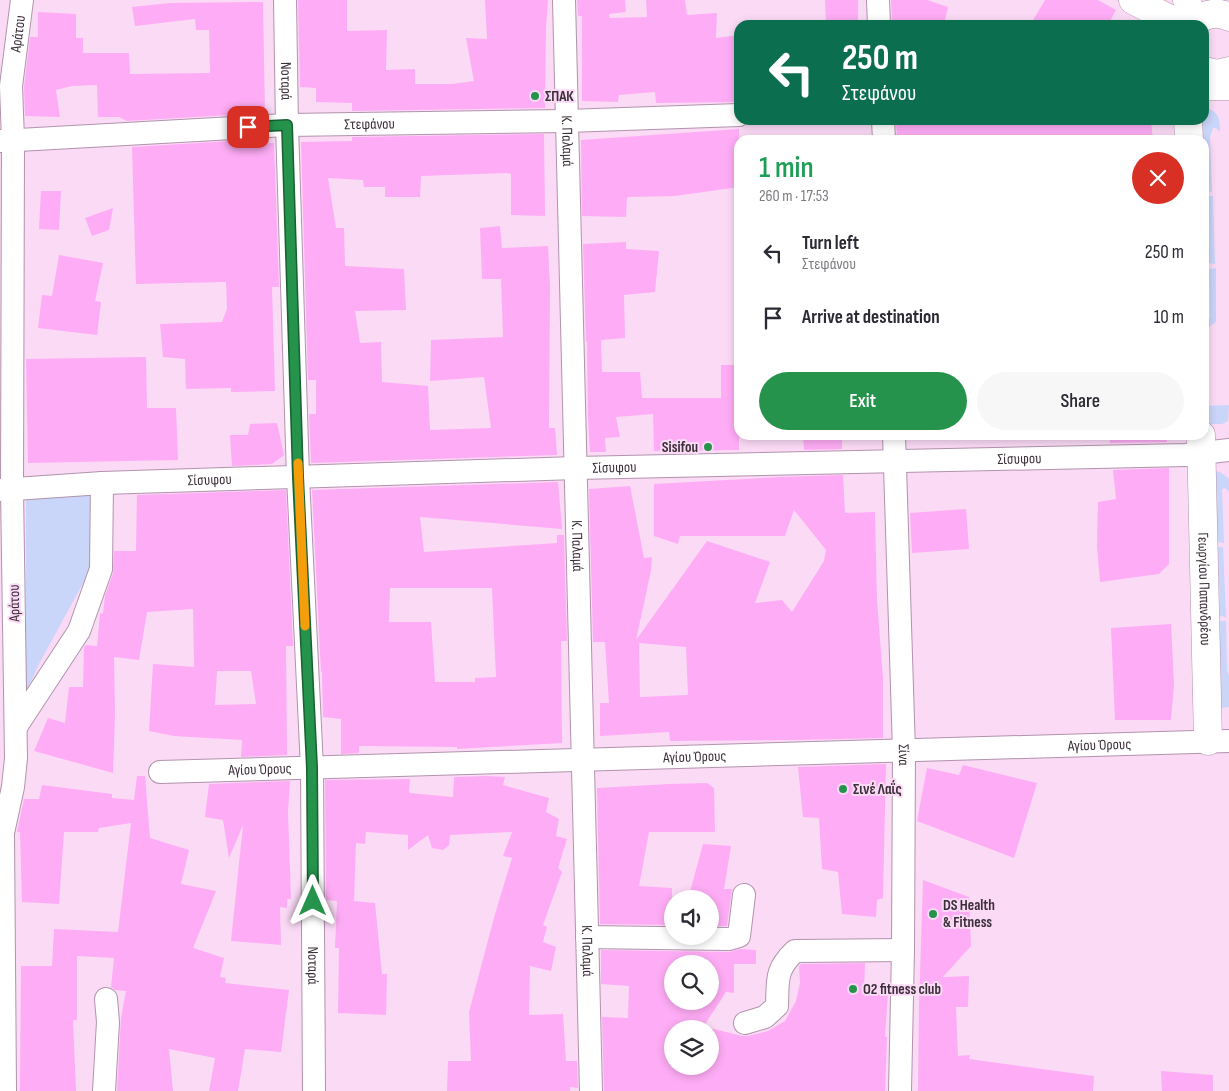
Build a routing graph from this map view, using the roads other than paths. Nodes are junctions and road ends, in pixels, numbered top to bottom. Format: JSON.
{"nodes":[{"id":1,"x":22,"y":0,"type":"edge"},
{"id":2,"x":285,"y":0,"type":"edge"},
{"id":3,"x":564,"y":0,"type":"edge"},
{"id":4,"x":878,"y":0,"type":"edge"},
{"id":5,"x":1133,"y":0,"type":"edge"},
{"id":6,"x":1228,"y":0,"type":"edge"},
{"id":7,"x":1229,"y":9,"type":"edge"},
{"id":8,"x":1229,"y":17,"type":"edge"},
{"id":9,"x":1188,"y":18,"type":"edge"},
{"id":10,"x":880,"y":20,"type":"edge"},
{"id":11,"x":1223,"y":77,"type":"edge"},
{"id":12,"x":1209,"y":84,"type":"edge"},
{"id":13,"x":734,"y":115,"type":"edge"},
{"id":14,"x":567,"y":122,"type":"junction"},
{"id":15,"x":287,"y":125,"type":"junction"},
{"id":16,"x":6,"y":140,"type":"edge"},
{"id":17,"x":894,"y":440,"type":"edge"},
{"id":18,"x":1201,"y":444,"type":"edge"},
{"id":19,"x":1229,"y":450,"type":"edge"},
{"id":20,"x":894,"y":461,"type":"junction"},
{"id":21,"x":576,"y":468,"type":"junction"},
{"id":22,"x":298,"y":477,"type":"junction"},
{"id":23,"x":102,"y":483,"type":"junction"},
{"id":24,"x":6,"y":490,"type":"edge"},
{"id":25,"x":16,"y":727,"type":"junction"},
{"id":26,"x":1218,"y":741,"type":"edge"},
{"id":27,"x":904,"y":751,"type":"junction"},
{"id":28,"x":583,"y":760,"type":"junction"},
{"id":29,"x":312,"y":768,"type":"junction"},
{"id":30,"x":160,"y":772,"type":"dead end"},
{"id":31,"x":744,"y":895,"type":"dead end"},
{"id":32,"x":587,"y":937,"type":"junction"},
{"id":33,"x":903,"y":950,"type":"junction"},
{"id":34,"x":2,"y":985,"type":"edge"},
{"id":35,"x":106,"y":1000,"type":"dead end"},
{"id":36,"x":746,"y":1023,"type":"dead end"},
{"id":37,"x":900,"y":1083,"type":"edge"},
{"id":38,"x":5,"y":1091,"type":"edge"},
{"id":39,"x":104,"y":1091,"type":"edge"},
{"id":40,"x":314,"y":1091,"type":"edge"},
{"id":41,"x":591,"y":1091,"type":"edge"}],
"edges":[{"from":1,"to":16,"type":"street","name":"Αράτου"},
{"from":2,"to":15,"type":"street","name":"Νοταρά"},
{"from":3,"to":14,"type":"street","name":"Κ. Παλαμά"},
{"from":4,"to":10,"type":"street"},
{"from":5,"to":9,"type":"street"},
{"from":6,"to":7,"type":"street"},
{"from":8,"to":9,"type":"street"},
{"from":11,"to":12,"type":"street"},
{"from":13,"to":14,"type":"street","name":"Στεφάνου"},
{"from":14,"to":15,"type":"street","name":"Στεφάνου"},
{"from":14,"to":21,"type":"street","name":"Κ. Παλαμά"},
{"from":15,"to":16,"type":"street","name":"Στεφάνου"},
{"from":15,"to":22,"type":"street","name":"Νοταρά"},
{"from":16,"to":24,"type":"street","name":"Αράτου"},
{"from":17,"to":20,"type":"street","name":"Σίνα"},
{"from":18,"to":19,"type":"street","name":"Σίσυφου"},
{"from":18,"to":20,"type":"street","name":"Σίσυφου"},
{"from":18,"to":26,"type":"street","name":"Γεωργίου Παπανδρέου"},
{"from":20,"to":21,"type":"street","name":"Σίσυφου"},
{"from":20,"to":27,"type":"street","name":"Σίνα"},
{"from":21,"to":22,"type":"street","name":"Σίσυφου"},
{"from":21,"to":28,"type":"street","name":"Κ. Παλαμά"},
{"from":22,"to":23,"type":"street","name":"Σίσυφου"},
{"from":22,"to":29,"type":"street","name":"Νοταρά"},
{"from":23,"to":24,"type":"street","name":"Σίσυφου"},
{"from":23,"to":25,"type":"street"},
{"from":24,"to":25,"type":"street","name":"Αράτου"},
{"from":25,"to":34,"type":"street","name":"Αράτου"},
{"from":26,"to":27,"type":"street","name":"Αγίου Όρους"},
{"from":27,"to":28,"type":"street","name":"Αγίου Όρους"},
{"from":27,"to":33,"type":"street","name":"Σίνα"},
{"from":28,"to":29,"type":"street","name":"Αγίου Όρους"},
{"from":28,"to":32,"type":"street","name":"Κ. Παλαμά"},
{"from":29,"to":30,"type":"street","name":"Αγίου Όρους"},
{"from":29,"to":40,"type":"street","name":"Νοταρά"},
{"from":31,"to":32,"type":"street"},
{"from":32,"to":41,"type":"street","name":"Κ. Παλαμά"},
{"from":33,"to":36,"type":"street"},
{"from":33,"to":37,"type":"street","name":"Σίνα"},
{"from":34,"to":38,"type":"street","name":"Αράτου"},
{"from":35,"to":39,"type":"street"}]}
